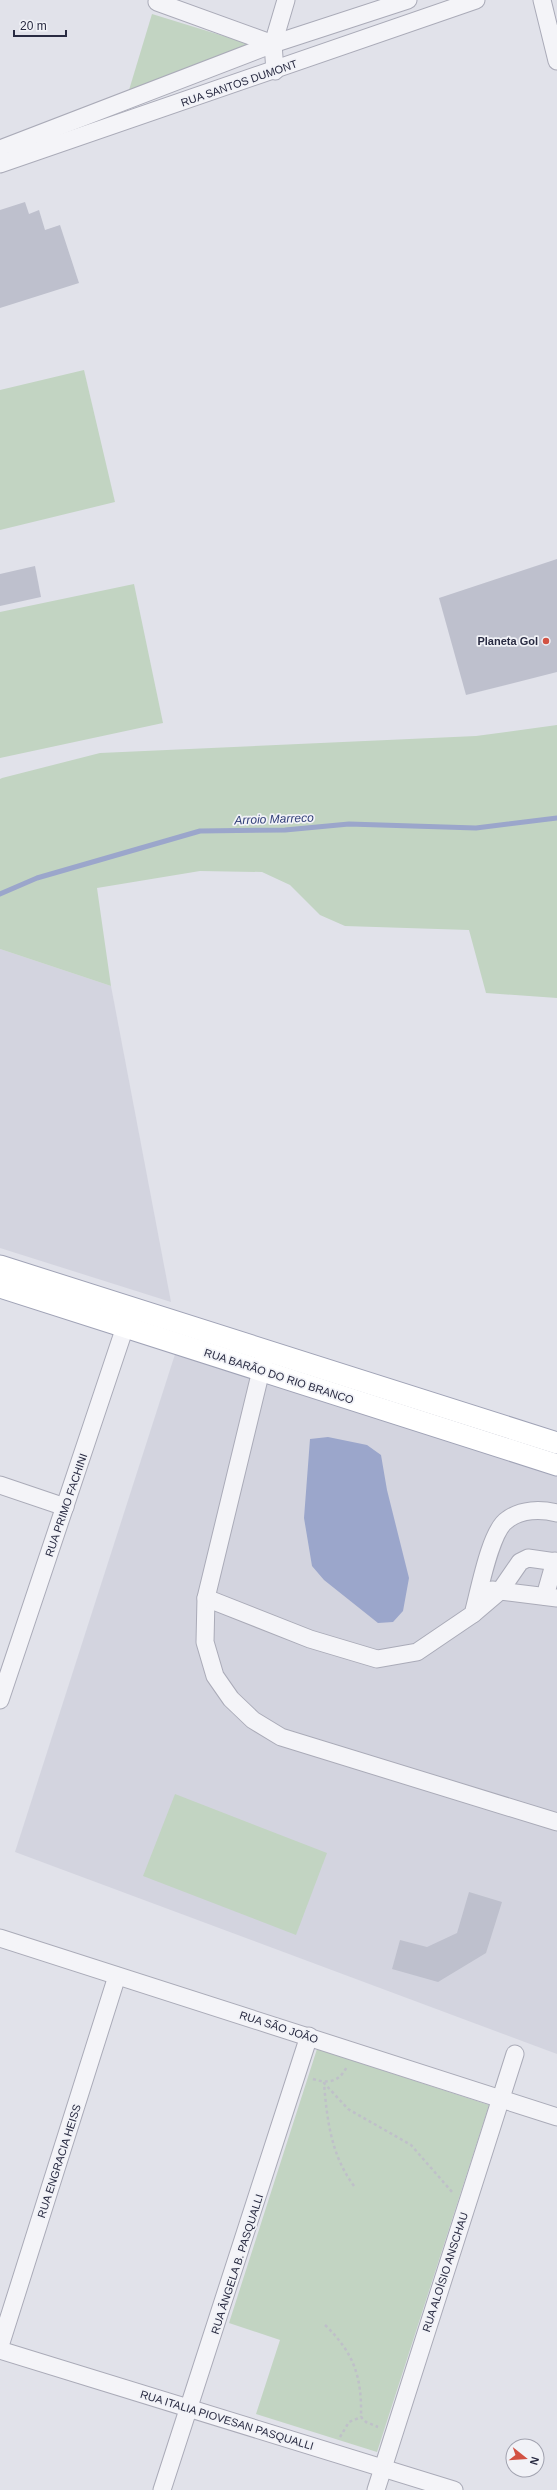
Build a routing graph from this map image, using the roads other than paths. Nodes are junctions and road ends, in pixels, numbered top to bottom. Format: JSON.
{"nodes":[{"id":1,"x":286,"y":0,"type":"edge"},
{"id":2,"x":408,"y":0,"type":"edge"},
{"id":3,"x":476,"y":0,"type":"edge"},
{"id":4,"x":542,"y":0,"type":"edge"},
{"id":5,"x":157,"y":2,"type":"dead end"},
{"id":6,"x":273,"y":44,"type":"junction"},
{"id":7,"x":557,"y":61,"type":"edge"},
{"id":8,"x":275,"y":71,"type":"junction"},
{"id":9,"x":0,"y":149,"type":"edge"},
{"id":10,"x":0,"y":164,"type":"edge"},
{"id":11,"x":0,"y":1266,"type":"edge"},
{"id":12,"x":0,"y":1287,"type":"edge"},
{"id":13,"x":128,"y":1318,"type":"junction"},
{"id":14,"x":264,"y":1361,"type":"junction"},
{"id":15,"x":557,"y":1443,"type":"edge"},
{"id":16,"x":557,"y":1465,"type":"edge"},
{"id":17,"x":0,"y":1485,"type":"edge"},
{"id":18,"x":65,"y":1507,"type":"junction"},
{"id":19,"x":557,"y":1513,"type":"edge"},
{"id":20,"x":556,"y":1562,"type":"edge"},
{"id":21,"x":480,"y":1589,"type":"junction"},
{"id":22,"x":500,"y":1591,"type":"junction"},
{"id":23,"x":551,"y":1597,"type":"edge"},
{"id":24,"x":206,"y":1598,"type":"junction"},
{"id":25,"x":473,"y":1614,"type":"junction"},
{"id":26,"x":1,"y":1693,"type":"edge"},
{"id":27,"x":557,"y":1822,"type":"edge"},
{"id":28,"x":0,"y":1938,"type":"edge"},
{"id":29,"x":117,"y":1976,"type":"junction"},
{"id":30,"x":309,"y":2036,"type":"junction"},
{"id":31,"x":515,"y":2054,"type":"dead end"},
{"id":32,"x":501,"y":2097,"type":"junction"},
{"id":33,"x":557,"y":2116,"type":"edge"},
{"id":34,"x":0,"y":2346,"type":"edge"},
{"id":35,"x":0,"y":2350,"type":"edge"},
{"id":36,"x":189,"y":2410,"type":"junction"},
{"id":37,"x":383,"y":2467,"type":"junction"},
{"id":38,"x":162,"y":2490,"type":"edge"},
{"id":39,"x":376,"y":2490,"type":"edge"},
{"id":40,"x":454,"y":2490,"type":"edge"}],
"edges":[{"from":1,"to":6,"type":"street"},
{"from":2,"to":6,"type":"street","name":"RUA SANTOS DUMONT"},
{"from":3,"to":8,"type":"street","name":"RUA SANTOS DUMONT"},
{"from":4,"to":7,"type":"street"},
{"from":5,"to":6,"type":"street"},
{"from":6,"to":8,"type":"street"},
{"from":6,"to":9,"type":"street","name":"RUA SANTOS DUMONT"},
{"from":8,"to":10,"type":"street","name":"RUA SANTOS DUMONT"},
{"from":11,"to":13,"type":"main road","name":"RUA BARÃO DO RIO BRANCO"},
{"from":12,"to":13,"type":"main road","name":"RUA BARÃO DO RIO BRANCO"},
{"from":13,"to":14,"type":"main road","name":"RUA BARÃO DO RIO BRANCO"},
{"from":13,"to":18,"type":"street","name":"RUA PRIMO FACHINI"},
{"from":14,"to":15,"type":"main road","name":"RUA BARÃO DO RIO BRANCO"},
{"from":14,"to":16,"type":"main road","name":"RUA BARÃO DO RIO BRANCO"},
{"from":14,"to":24,"type":"street"},
{"from":17,"to":18,"type":"street"},
{"from":18,"to":26,"type":"street","name":"RUA PRIMO FACHINI"},
{"from":19,"to":21,"type":"street"},
{"from":20,"to":22,"type":"street"},
{"from":20,"to":23,"type":"street"},
{"from":21,"to":22,"type":"street"},
{"from":21,"to":25,"type":"street"},
{"from":22,"to":23,"type":"street"},
{"from":22,"to":25,"type":"street"},
{"from":24,"to":25,"type":"street"},
{"from":24,"to":27,"type":"street"},
{"from":28,"to":29,"type":"street","name":"RUA SÃO JOÃO"},
{"from":29,"to":30,"type":"street","name":"RUA SÃO JOÃO"},
{"from":29,"to":34,"type":"street","name":"RUA ENGRACIA HEISS"},
{"from":30,"to":32,"type":"street","name":"RUA SÃO JOÃO"},
{"from":30,"to":36,"type":"street","name":"RUA ÂNGELA B. PASQUALLI"},
{"from":31,"to":32,"type":"street","name":"RUA ALOÍSIO ANSCHAU"},
{"from":32,"to":33,"type":"street","name":"RUA SÃO JOÃO"},
{"from":32,"to":37,"type":"street","name":"RUA ALOÍSIO ANSCHAU"},
{"from":35,"to":36,"type":"street","name":"RUA ITALIA PIOVESAN PASQUALLI"},
{"from":36,"to":37,"type":"street","name":"RUA ITALIA PIOVESAN PASQUALLI"},
{"from":36,"to":38,"type":"street","name":"RUA ÂNGELA B. PASQUALLI"},
{"from":37,"to":39,"type":"street","name":"RUA ALOÍSIO ANSCHAU"},
{"from":37,"to":40,"type":"street","name":"RUA ITALIA PIOVESAN PASQUALLI"}]}
